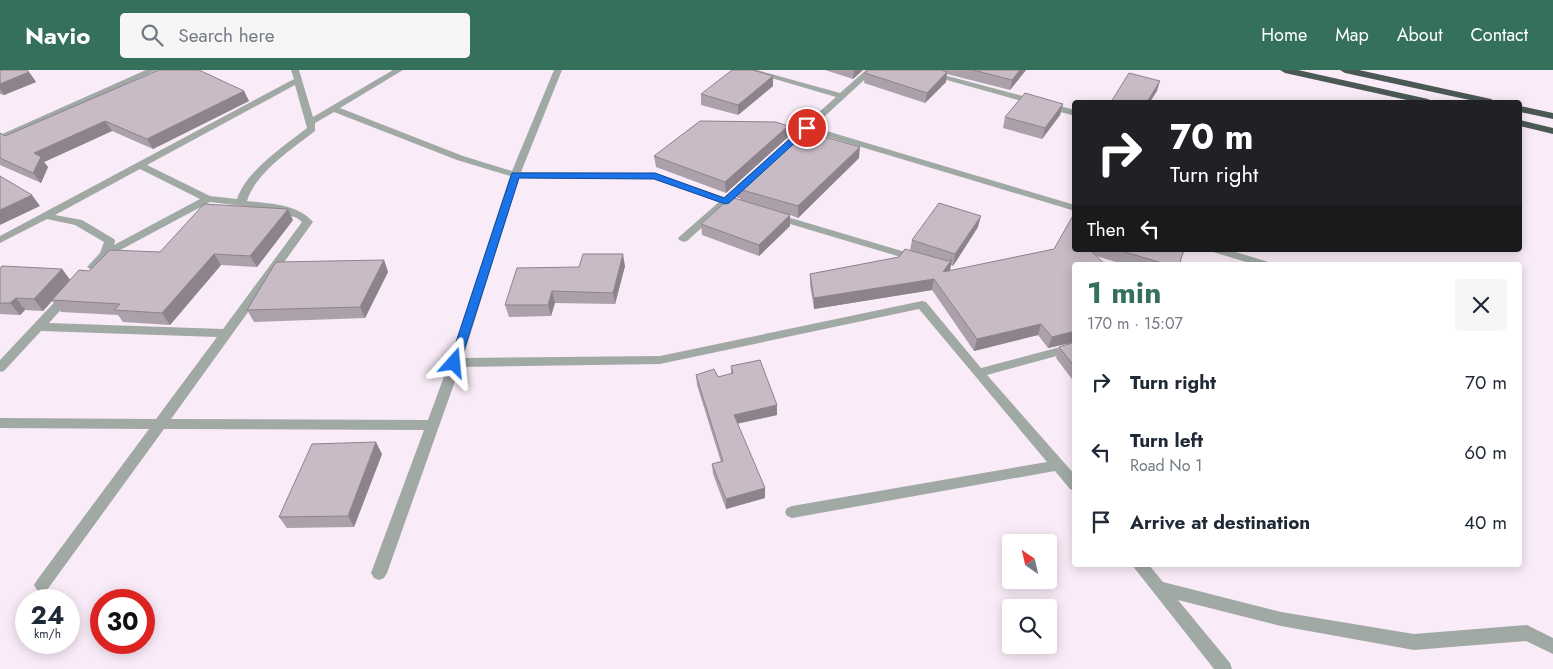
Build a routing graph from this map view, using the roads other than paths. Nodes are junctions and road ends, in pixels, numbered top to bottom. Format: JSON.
{"nodes":[{"id":1,"x":295,"y":70,"type":"edge"},
{"id":2,"x":399,"y":70,"type":"edge"},
{"id":3,"x":558,"y":70,"type":"edge"},
{"id":4,"x":748,"y":70,"type":"edge"},
{"id":5,"x":871,"y":70,"type":"edge"},
{"id":6,"x":915,"y":70,"type":"edge"},
{"id":7,"x":1285,"y":70,"type":"edge"},
{"id":8,"x":1346,"y":70,"type":"edge"},
{"id":9,"x":146,"y":71,"type":"edge"},
{"id":10,"x":297,"y":81,"type":"junction"},
{"id":11,"x":842,"y":96,"type":"junction"},
{"id":12,"x":1419,"y":100,"type":"edge"},
{"id":13,"x":1482,"y":100,"type":"edge"},
{"id":14,"x":335,"y":109,"type":"junction"},
{"id":15,"x":1522,"y":109,"type":"edge"},
{"id":16,"x":1072,"y":112,"type":"edge"},
{"id":17,"x":1553,"y":116,"type":"edge"},
{"id":18,"x":310,"y":122,"type":"junction"},
{"id":19,"x":1522,"y":123,"type":"edge"},
{"id":20,"x":807,"y":128,"type":"junction"},
{"id":21,"x":1553,"y":131,"type":"edge"},
{"id":22,"x":0,"y":138,"type":"edge"},
{"id":23,"x":792,"y":141,"type":"edge"},
{"id":24,"x":141,"y":166,"type":"junction"},
{"id":25,"x":755,"y":174,"type":"edge"},
{"id":26,"x":515,"y":175,"type":"junction"},
{"id":27,"x":208,"y":199,"type":"junction"},
{"id":28,"x":725,"y":201,"type":"junction"},
{"id":29,"x":241,"y":202,"type":"junction"},
{"id":30,"x":1072,"y":207,"type":"edge"},
{"id":31,"x":46,"y":216,"type":"junction"},
{"id":32,"x":0,"y":240,"type":"edge"},
{"id":33,"x":683,"y":240,"type":"dead end"},
{"id":34,"x":1224,"y":252,"type":"edge"},
{"id":35,"x":105,"y":254,"type":"junction"},
{"id":36,"x":928,"y":262,"type":"edge"},
{"id":37,"x":1258,"y":262,"type":"edge"},
{"id":38,"x":39,"y":327,"type":"junction"},
{"id":39,"x":226,"y":332,"type":"junction"},
{"id":40,"x":1072,"y":348,"type":"edge"},
{"id":41,"x":454,"y":363,"type":"junction"},
{"id":42,"x":0,"y":368,"type":"edge"},
{"id":43,"x":978,"y":373,"type":"junction"},
{"id":44,"x":0,"y":423,"type":"edge"},
{"id":45,"x":160,"y":424,"type":"junction"},
{"id":46,"x":432,"y":425,"type":"junction"},
{"id":47,"x":1058,"y":465,"type":"junction"},
{"id":48,"x":1072,"y":481,"type":"edge"},
{"id":49,"x":792,"y":512,"type":"dead end"},
{"id":50,"x":1142,"y":567,"type":"edge"},
{"id":51,"x":379,"y":573,"type":"dead end"},
{"id":52,"x":42,"y":585,"type":"dead end"},
{"id":53,"x":1159,"y":588,"type":"junction"},
{"id":54,"x":1553,"y":646,"type":"edge"},
{"id":55,"x":1224,"y":669,"type":"edge"}],
"edges":[{"from":1,"to":10,"type":"street"},
{"from":2,"to":14,"type":"street"},
{"from":3,"to":26,"type":"street"},
{"from":4,"to":11,"type":"street"},
{"from":5,"to":11,"type":"street"},
{"from":6,"to":16,"type":"street"},
{"from":7,"to":12,"type":"highway"},
{"from":8,"to":13,"type":"highway"},
{"from":9,"to":22,"type":"street"},
{"from":10,"to":18,"type":"street"},
{"from":10,"to":24,"type":"street"},
{"from":11,"to":20,"type":"street"},
{"from":14,"to":18,"type":"street"},
{"from":14,"to":26,"type":"street"},
{"from":15,"to":17,"type":"highway"},
{"from":18,"to":29,"type":"street"},
{"from":19,"to":21,"type":"highway"},
{"from":20,"to":23,"type":"street"},
{"from":20,"to":30,"type":"street"},
{"from":24,"to":27,"type":"street"},
{"from":24,"to":31,"type":"street"},
{"from":25,"to":28,"type":"street"},
{"from":26,"to":28,"type":"street"},
{"from":26,"to":41,"type":"street"},
{"from":27,"to":29,"type":"street"},
{"from":27,"to":35,"type":"street"},
{"from":28,"to":33,"type":"street"},
{"from":28,"to":36,"type":"street"},
{"from":29,"to":39,"type":"street"},
{"from":31,"to":32,"type":"street"},
{"from":31,"to":35,"type":"street"},
{"from":34,"to":37,"type":"street"},
{"from":35,"to":38,"type":"street"},
{"from":38,"to":39,"type":"street"},
{"from":38,"to":42,"type":"street"},
{"from":39,"to":45,"type":"street"},
{"from":40,"to":43,"type":"street"},
{"from":41,"to":43,"type":"street"},
{"from":41,"to":46,"type":"street"},
{"from":43,"to":47,"type":"street"},
{"from":44,"to":45,"type":"street"},
{"from":45,"to":46,"type":"street"},
{"from":45,"to":52,"type":"street"},
{"from":46,"to":51,"type":"street"},
{"from":47,"to":48,"type":"street"},
{"from":47,"to":49,"type":"street"},
{"from":50,"to":53,"type":"street"},
{"from":53,"to":54,"type":"street"},
{"from":53,"to":55,"type":"street"}]}
